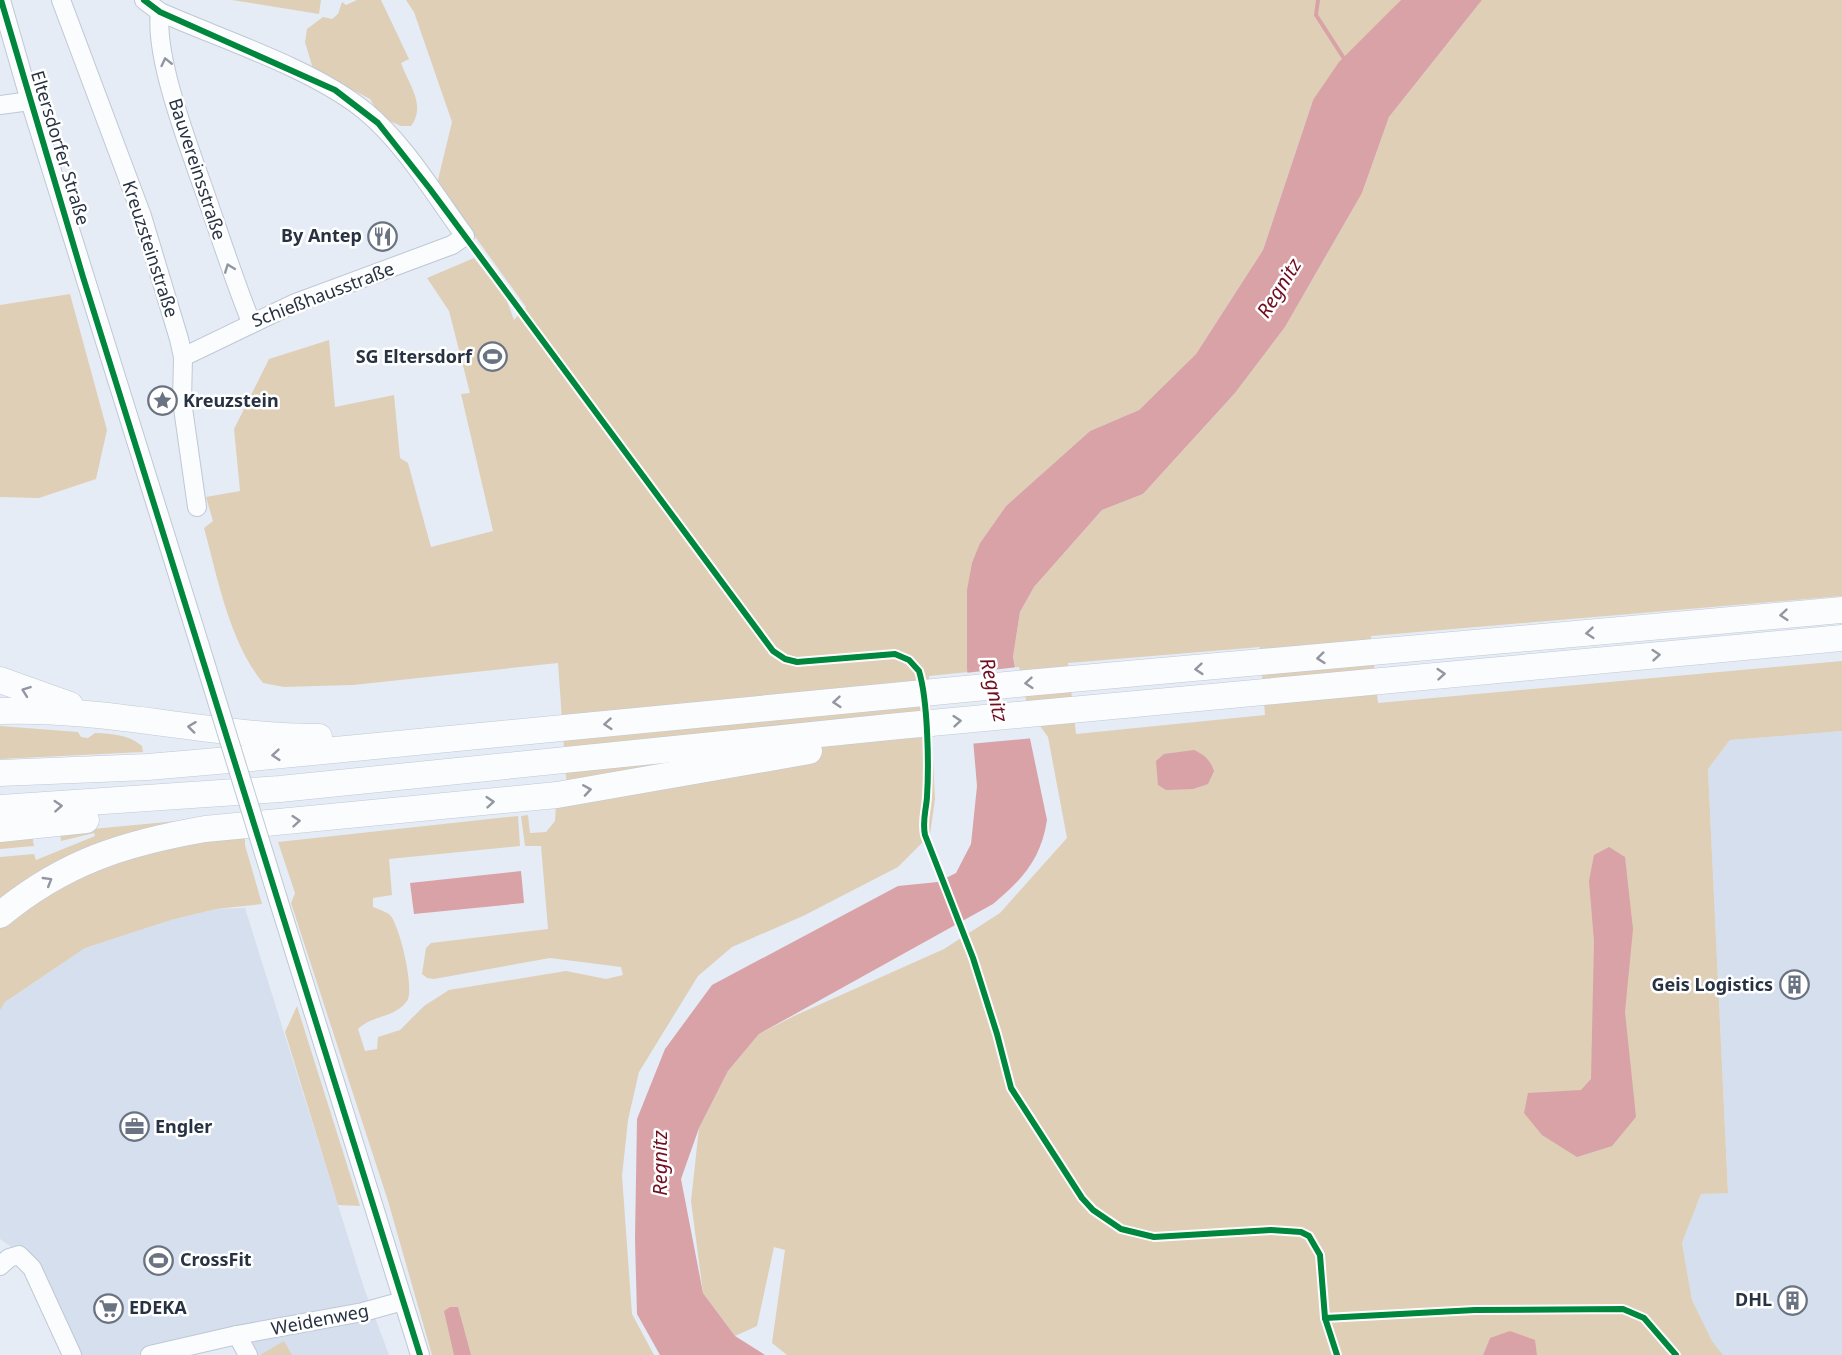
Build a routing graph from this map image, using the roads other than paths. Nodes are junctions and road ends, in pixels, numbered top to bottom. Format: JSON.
{"nodes":[{"id":1,"x":1,"y":0,"type":"edge"},
{"id":2,"x":61,"y":0,"type":"edge"},
{"id":3,"x":144,"y":0,"type":"edge"},
{"id":4,"x":160,"y":12,"type":"junction"},
{"id":5,"x":30,"y":101,"type":"junction"},
{"id":6,"x":0,"y":105,"type":"edge"},
{"id":7,"x":250,"y":322,"type":"junction"},
{"id":8,"x":183,"y":357,"type":"junction"},
{"id":9,"x":197,"y":507,"type":"dead end"},
{"id":10,"x":1842,"y":610,"type":"edge"},
{"id":11,"x":1842,"y":638,"type":"edge"},
{"id":12,"x":0,"y":680,"type":"edge"},
{"id":13,"x":0,"y":711,"type":"edge"},
{"id":14,"x":143,"y":721,"type":"junction"},
{"id":15,"x":897,"y":727,"type":"junction"},
{"id":16,"x":512,"y":733,"type":"junction"},
{"id":17,"x":670,"y":762,"type":"junction"},
{"id":18,"x":0,"y":773,"type":"edge"},
{"id":19,"x":527,"y":778,"type":"junction"},
{"id":20,"x":0,"y":808,"type":"edge"},
{"id":21,"x":0,"y":829,"type":"edge"},
{"id":22,"x":0,"y":915,"type":"edge"},
{"id":23,"x":0,"y":1266,"type":"edge"},
{"id":24,"x":403,"y":1301,"type":"junction"},
{"id":25,"x":237,"y":1335,"type":"junction"},
{"id":26,"x":161,"y":1354,"type":"edge"},
{"id":27,"x":72,"y":1355,"type":"edge"},
{"id":28,"x":248,"y":1355,"type":"edge"},
{"id":29,"x":420,"y":1355,"type":"edge"}],
"edges":[{"from":1,"to":5,"type":"street","name":"Eltersdorfer Straße"},
{"from":2,"to":8,"type":"street","name":"Kreuzsteinstraße"},
{"from":3,"to":4,"type":"street"},
{"from":7,"to":4,"type":"street","name":"Bauvereinsstraße","one_way":true},
{"from":4,"to":7,"type":"street","name":"Schießhausstraße"},
{"from":5,"to":6,"type":"street","name":"Eltersdorfer Straße"},
{"from":5,"to":24,"type":"street","name":"Eltersdorfer Straße","bridge":true},
{"from":7,"to":8,"type":"street","name":"Schießhausstraße"},
{"from":8,"to":9,"type":"street","name":"Kreuzsteinstraße"},
{"from":10,"to":16,"type":"highway","one_way":true},
{"from":15,"to":11,"type":"highway","one_way":true},
{"from":14,"to":12,"type":"highway","one_way":true},
{"from":13,"to":14,"type":"highway"},
{"from":16,"to":14,"type":"highway","one_way":true},
{"from":15,"to":17,"type":"highway"},
{"from":15,"to":17,"type":"highway"},
{"from":16,"to":18,"type":"highway","one_way":true},
{"from":19,"to":17,"type":"highway","one_way":true},
{"from":20,"to":19,"type":"highway","one_way":true},
{"from":19,"to":21,"type":"highway"},
{"from":22,"to":19,"type":"highway","one_way":true},
{"from":23,"to":27,"type":"street"},
{"from":24,"to":25,"type":"street","name":"Weidenweg"},
{"from":24,"to":29,"type":"street","name":"Eltersdorfer Straße"},
{"from":25,"to":26,"type":"street","name":"Weidenweg"},
{"from":25,"to":28,"type":"street"}]}
